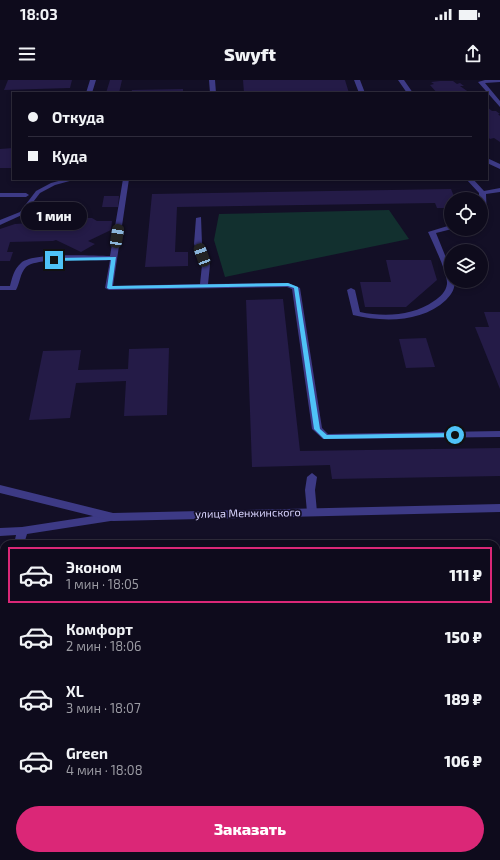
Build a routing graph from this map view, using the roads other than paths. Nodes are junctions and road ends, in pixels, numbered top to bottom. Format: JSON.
{"nodes":[{"id":1,"x":93,"y":80,"type":"edge"},
{"id":2,"x":212,"y":80,"type":"edge"},
{"id":3,"x":357,"y":80,"type":"edge"},
{"id":4,"x":401,"y":80,"type":"edge"},
{"id":5,"x":500,"y":80,"type":"edge"},
{"id":6,"x":89,"y":92,"type":"edge"},
{"id":7,"x":213,"y":92,"type":"edge"},
{"id":8,"x":362,"y":92,"type":"edge"},
{"id":9,"x":409,"y":92,"type":"edge"},
{"id":10,"x":500,"y":105,"type":"edge"},
{"id":11,"x":488,"y":160,"type":"edge"},
{"id":12,"x":498,"y":165,"type":"edge"},
{"id":13,"x":70,"y":180,"type":"edge"},
{"id":14,"x":126,"y":180,"type":"edge"},
{"id":15,"x":470,"y":180,"type":"edge"},
{"id":16,"x":500,"y":190,"type":"edge"},
{"id":17,"x":481,"y":192,"type":"edge"},
{"id":18,"x":488,"y":192,"type":"edge"},
{"id":19,"x":0,"y":195,"type":"edge"},
{"id":20,"x":26,"y":195,"type":"dead end"},
{"id":21,"x":199,"y":218,"type":"dead end"},
{"id":22,"x":0,"y":223,"type":"edge"},
{"id":23,"x":444,"y":229,"type":"edge"},
{"id":24,"x":114,"y":258,"type":"junction"},
{"id":25,"x":204,"y":286,"type":"junction"},
{"id":26,"x":0,"y":288,"type":"edge"},
{"id":27,"x":351,"y":290,"type":"dead end"},
{"id":28,"x":500,"y":434,"type":"edge"},
{"id":29,"x":312,"y":477,"type":"dead end"},
{"id":30,"x":0,"y":489,"type":"edge"},
{"id":31,"x":500,"y":508,"type":"edge"},
{"id":32,"x":312,"y":512,"type":"junction"},
{"id":33,"x":113,"y":517,"type":"junction"},
{"id":34,"x":22,"y":531,"type":"junction"},
{"id":35,"x":0,"y":532,"type":"edge"},
{"id":36,"x":20,"y":540,"type":"edge"}],
"edges":[{"from":1,"to":6,"type":"street"},
{"from":2,"to":7,"type":"street"},
{"from":3,"to":8,"type":"street"},
{"from":4,"to":9,"type":"street"},
{"from":5,"to":10,"type":"street"},
{"from":11,"to":12,"type":"street"},
{"from":13,"to":22,"type":"street"},
{"from":14,"to":24,"type":"street"},
{"from":15,"to":17,"type":"street"},
{"from":16,"to":18,"type":"street"},
{"from":19,"to":20,"type":"street"},
{"from":21,"to":25,"type":"street"},
{"from":23,"to":27,"type":"street"},
{"from":24,"to":25,"type":"street"},
{"from":24,"to":26,"type":"street"},
{"from":25,"to":28,"type":"street"},
{"from":29,"to":32,"type":"street"},
{"from":30,"to":33,"type":"street","name":"улица Менжинского"},
{"from":31,"to":32,"type":"street","name":"улица Менжинского"},
{"from":32,"to":33,"type":"street","name":"улица Менжинского"},
{"from":33,"to":34,"type":"street"},
{"from":34,"to":35,"type":"street"},
{"from":34,"to":36,"type":"street"}]}
